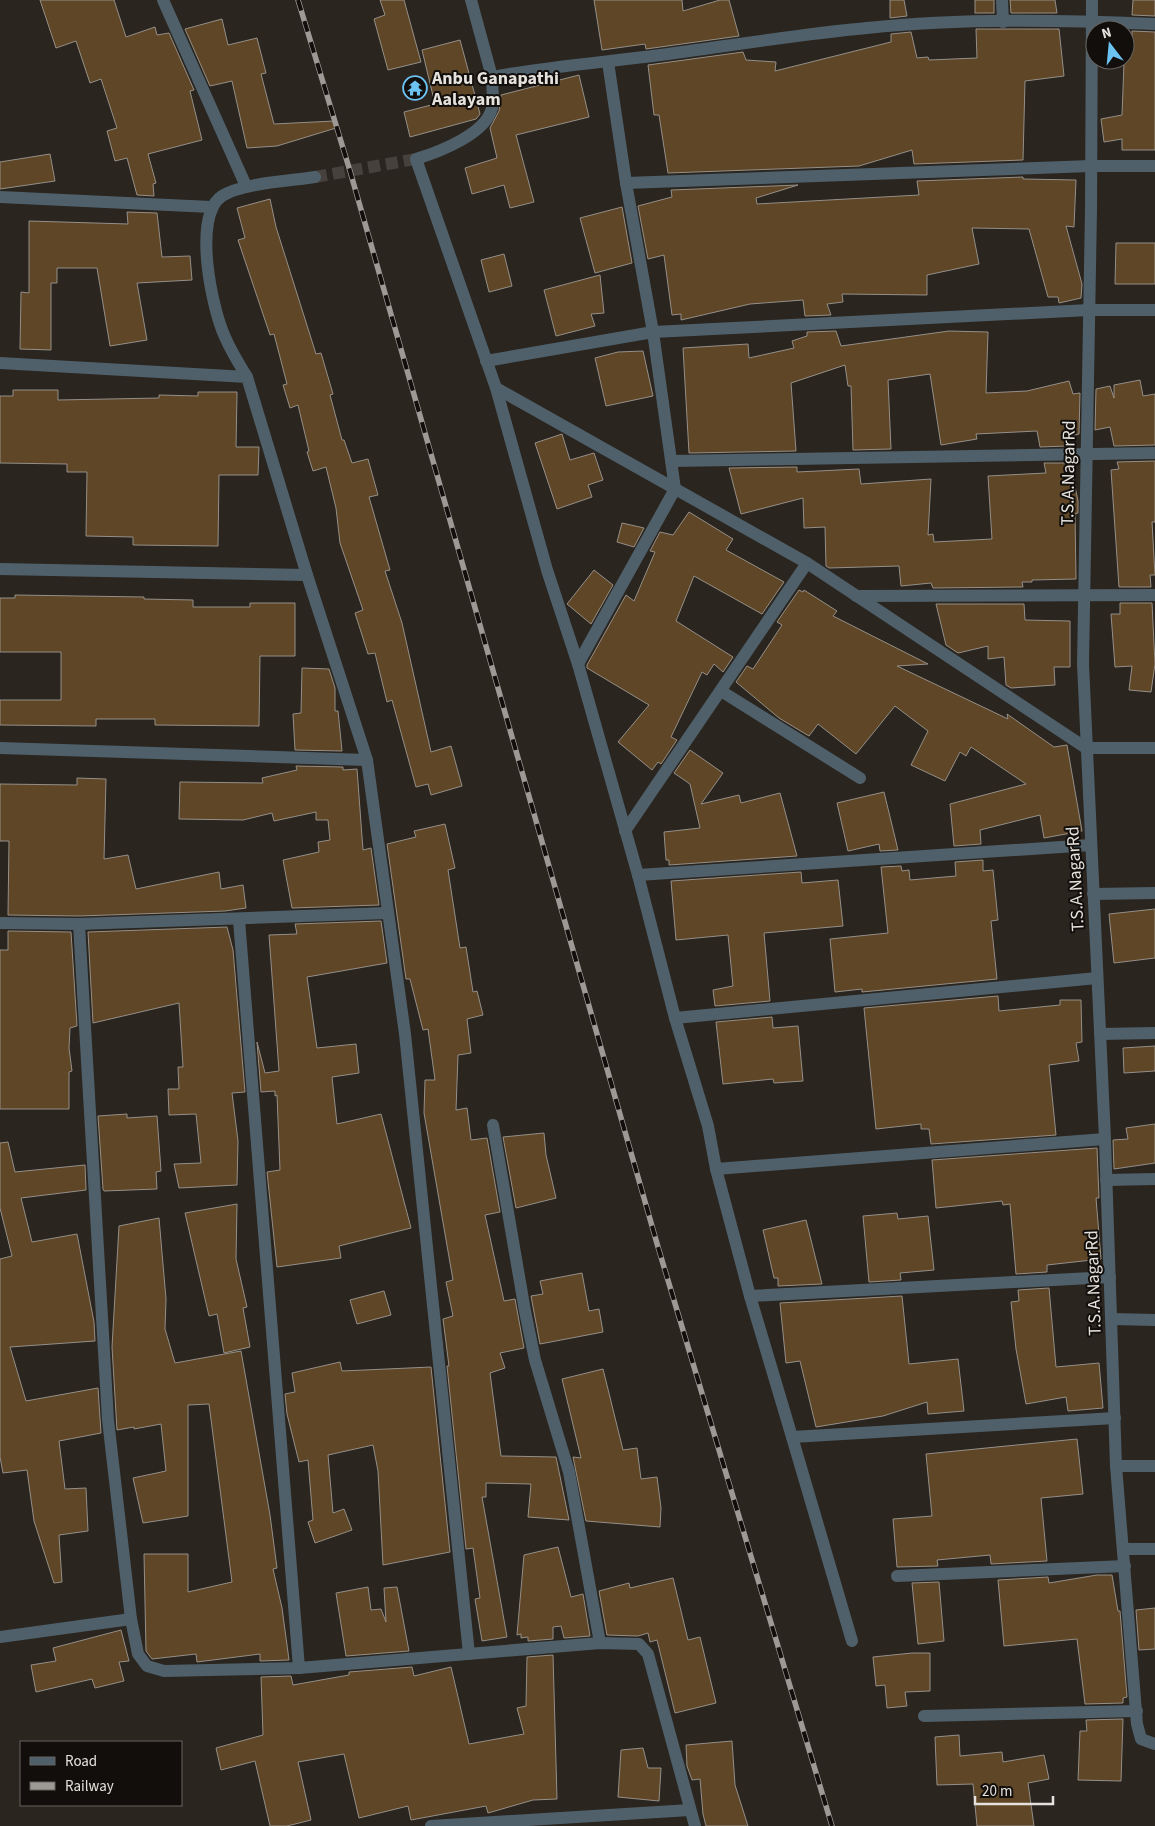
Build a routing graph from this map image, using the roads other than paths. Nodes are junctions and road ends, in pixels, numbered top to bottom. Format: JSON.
{"nodes":[{"id":1,"x":163,"y":0,"type":"edge"},
{"id":2,"x":471,"y":0,"type":"edge"},
{"id":3,"x":1002,"y":0,"type":"edge"},
{"id":4,"x":1092,"y":0,"type":"edge"},
{"id":5,"x":1092,"y":20,"type":"edge"},
{"id":6,"x":1085,"y":21,"type":"edge"},
{"id":7,"x":1003,"y":22,"type":"junction"},
{"id":8,"x":1135,"y":23,"type":"edge"},
{"id":9,"x":1155,"y":24,"type":"edge"},
{"id":10,"x":608,"y":62,"type":"junction"},
{"id":11,"x":1092,"y":70,"type":"edge"},
{"id":12,"x":492,"y":77,"type":"junction"},
{"id":13,"x":1091,"y":166,"type":"junction"},
{"id":14,"x":1155,"y":166,"type":"edge"},
{"id":15,"x":315,"y":177,"type":"tunnel mouth"},
{"id":16,"x":626,"y":183,"type":"junction"},
{"id":17,"x":246,"y":186,"type":"junction"},
{"id":18,"x":0,"y":197,"type":"edge"},
{"id":19,"x":211,"y":206,"type":"junction"},
{"id":20,"x":1089,"y":310,"type":"junction"},
{"id":21,"x":1155,"y":310,"type":"edge"},
{"id":22,"x":653,"y":332,"type":"junction"},
{"id":23,"x":486,"y":361,"type":"junction"},
{"id":24,"x":0,"y":363,"type":"edge"},
{"id":25,"x":247,"y":377,"type":"junction"},
{"id":26,"x":496,"y":388,"type":"junction"},
{"id":27,"x":1086,"y":453,"type":"junction"},
{"id":28,"x":1155,"y":453,"type":"edge"},
{"id":29,"x":671,"y":461,"type":"junction"},
{"id":30,"x":675,"y":489,"type":"junction"},
{"id":31,"x":807,"y":563,"type":"junction"},
{"id":32,"x":0,"y":569,"type":"edge"},
{"id":33,"x":306,"y":576,"type":"junction"},
{"id":34,"x":1084,"y":595,"type":"junction"},
{"id":35,"x":1155,"y":595,"type":"edge"},
{"id":36,"x":856,"y":596,"type":"junction"},
{"id":37,"x":578,"y":664,"type":"junction"},
{"id":38,"x":721,"y":690,"type":"junction"},
{"id":39,"x":0,"y":748,"type":"edge"},
{"id":40,"x":1086,"y":748,"type":"junction"},
{"id":41,"x":1155,"y":748,"type":"edge"},
{"id":42,"x":367,"y":760,"type":"junction"},
{"id":43,"x":860,"y":778,"type":"dead end"},
{"id":44,"x":625,"y":831,"type":"junction"},
{"id":45,"x":1091,"y":845,"type":"junction"},
{"id":46,"x":638,"y":875,"type":"junction"},
{"id":47,"x":1155,"y":893,"type":"edge"},
{"id":48,"x":1093,"y":894,"type":"junction"},
{"id":49,"x":387,"y":913,"type":"junction"},
{"id":50,"x":239,"y":920,"type":"junction"},
{"id":51,"x":0,"y":923,"type":"edge"},
{"id":52,"x":79,"y":924,"type":"junction"},
{"id":53,"x":1097,"y":978,"type":"junction"},
{"id":54,"x":675,"y":1018,"type":"junction"},
{"id":55,"x":1155,"y":1033,"type":"edge"},
{"id":56,"x":1100,"y":1034,"type":"junction"},
{"id":57,"x":493,"y":1125,"type":"dead end"},
{"id":58,"x":1105,"y":1139,"type":"junction"},
{"id":59,"x":716,"y":1169,"type":"junction"},
{"id":60,"x":1155,"y":1179,"type":"edge"},
{"id":61,"x":1106,"y":1180,"type":"junction"},
{"id":62,"x":1110,"y":1277,"type":"junction"},
{"id":63,"x":750,"y":1296,"type":"junction"},
{"id":64,"x":1111,"y":1319,"type":"junction"},
{"id":65,"x":1155,"y":1320,"type":"edge"},
{"id":66,"x":1115,"y":1418,"type":"junction"},
{"id":67,"x":792,"y":1437,"type":"junction"},
{"id":68,"x":1116,"y":1466,"type":"junction"},
{"id":69,"x":1155,"y":1466,"type":"edge"},
{"id":70,"x":1123,"y":1549,"type":"junction"},
{"id":71,"x":1155,"y":1550,"type":"edge"},
{"id":72,"x":1125,"y":1566,"type":"junction"},
{"id":73,"x":897,"y":1576,"type":"dead end"},
{"id":74,"x":130,"y":1619,"type":"junction"},
{"id":75,"x":0,"y":1636,"type":"edge"},
{"id":76,"x":852,"y":1641,"type":"dead end"},
{"id":77,"x":600,"y":1643,"type":"junction"},
{"id":78,"x":469,"y":1654,"type":"junction"},
{"id":79,"x":298,"y":1668,"type":"junction"},
{"id":80,"x":1137,"y":1710,"type":"junction"},
{"id":81,"x":924,"y":1716,"type":"dead end"},
{"id":82,"x":1155,"y":1744,"type":"edge"},
{"id":83,"x":690,"y":1810,"type":"junction"},
{"id":84,"x":431,"y":1826,"type":"edge"},
{"id":85,"x":695,"y":1826,"type":"edge"}],
"edges":[{"from":1,"to":17,"type":"street"},
{"from":2,"to":12,"type":"street"},
{"from":3,"to":7,"type":"street"},
{"from":4,"to":5,"type":"street","name":"T.S.A.NagarRd"},
{"from":6,"to":7,"type":"street"},
{"from":7,"to":10,"type":"street"},
{"from":8,"to":9,"type":"street"},
{"from":10,"to":12,"type":"street"},
{"from":10,"to":16,"type":"street"},
{"from":11,"to":13,"type":"street","name":"T.S.A.NagarRd"},
{"from":12,"to":23,"type":"street"},
{"from":13,"to":14,"type":"street"},
{"from":13,"to":16,"type":"street"},
{"from":13,"to":20,"type":"street","name":"T.S.A.NagarRd"},
{"from":15,"to":17,"type":"street"},
{"from":16,"to":22,"type":"street"},
{"from":17,"to":19,"type":"street"},
{"from":18,"to":19,"type":"street"},
{"from":19,"to":25,"type":"street"},
{"from":20,"to":21,"type":"street"},
{"from":20,"to":22,"type":"street"},
{"from":20,"to":27,"type":"street","name":"T.S.A.NagarRd"},
{"from":22,"to":23,"type":"street"},
{"from":22,"to":29,"type":"street"},
{"from":23,"to":26,"type":"street"},
{"from":24,"to":25,"type":"street"},
{"from":25,"to":33,"type":"street"},
{"from":26,"to":30,"type":"street"},
{"from":26,"to":37,"type":"street"},
{"from":27,"to":28,"type":"street"},
{"from":27,"to":29,"type":"street"},
{"from":27,"to":34,"type":"street","name":"T.S.A.NagarRd"},
{"from":29,"to":30,"type":"street"},
{"from":30,"to":31,"type":"street"},
{"from":30,"to":37,"type":"street"},
{"from":31,"to":36,"type":"street"},
{"from":31,"to":38,"type":"street"},
{"from":32,"to":33,"type":"street"},
{"from":33,"to":42,"type":"street"},
{"from":34,"to":35,"type":"street"},
{"from":34,"to":36,"type":"street"},
{"from":34,"to":40,"type":"street","name":"T.S.A.NagarRd"},
{"from":36,"to":40,"type":"street"},
{"from":37,"to":44,"type":"street"},
{"from":38,"to":43,"type":"street"},
{"from":38,"to":44,"type":"street"},
{"from":39,"to":42,"type":"street"},
{"from":40,"to":41,"type":"street"},
{"from":40,"to":45,"type":"street","name":"T.S.A.NagarRd"},
{"from":42,"to":49,"type":"street"},
{"from":44,"to":46,"type":"street"},
{"from":45,"to":46,"type":"street"},
{"from":45,"to":48,"type":"street","name":"T.S.A.NagarRd"},
{"from":46,"to":54,"type":"street"},
{"from":47,"to":48,"type":"street"},
{"from":48,"to":53,"type":"street","name":"T.S.A.NagarRd"},
{"from":49,"to":50,"type":"street"},
{"from":49,"to":78,"type":"street"},
{"from":50,"to":52,"type":"street"},
{"from":50,"to":79,"type":"street"},
{"from":51,"to":52,"type":"street"},
{"from":52,"to":74,"type":"street"},
{"from":53,"to":54,"type":"street"},
{"from":53,"to":56,"type":"street","name":"T.S.A.NagarRd"},
{"from":54,"to":59,"type":"street"},
{"from":55,"to":56,"type":"street"},
{"from":56,"to":58,"type":"street","name":"T.S.A.NagarRd"},
{"from":57,"to":77,"type":"street"},
{"from":58,"to":59,"type":"street"},
{"from":58,"to":61,"type":"street","name":"T.S.A.NagarRd"},
{"from":59,"to":63,"type":"street"},
{"from":60,"to":61,"type":"street"},
{"from":61,"to":62,"type":"street","name":"T.S.A.NagarRd"},
{"from":62,"to":63,"type":"street"},
{"from":62,"to":64,"type":"street","name":"T.S.A.NagarRd"},
{"from":63,"to":67,"type":"street"},
{"from":64,"to":65,"type":"street"},
{"from":64,"to":66,"type":"street","name":"T.S.A.NagarRd"},
{"from":66,"to":67,"type":"street"},
{"from":66,"to":68,"type":"street","name":"T.S.A.NagarRd"},
{"from":67,"to":76,"type":"street"},
{"from":68,"to":69,"type":"street"},
{"from":68,"to":70,"type":"street","name":"T.S.A.NagarRd"},
{"from":70,"to":71,"type":"street"},
{"from":70,"to":72,"type":"street","name":"T.S.A.NagarRd"},
{"from":72,"to":73,"type":"street"},
{"from":72,"to":80,"type":"street","name":"T.S.A.NagarRd"},
{"from":74,"to":75,"type":"street"},
{"from":74,"to":79,"type":"street"},
{"from":77,"to":78,"type":"street"},
{"from":77,"to":83,"type":"street"},
{"from":78,"to":79,"type":"street"},
{"from":80,"to":81,"type":"street"},
{"from":80,"to":82,"type":"street","name":"T.S.A.NagarRd"},
{"from":83,"to":84,"type":"street"},
{"from":83,"to":85,"type":"street"}]}
